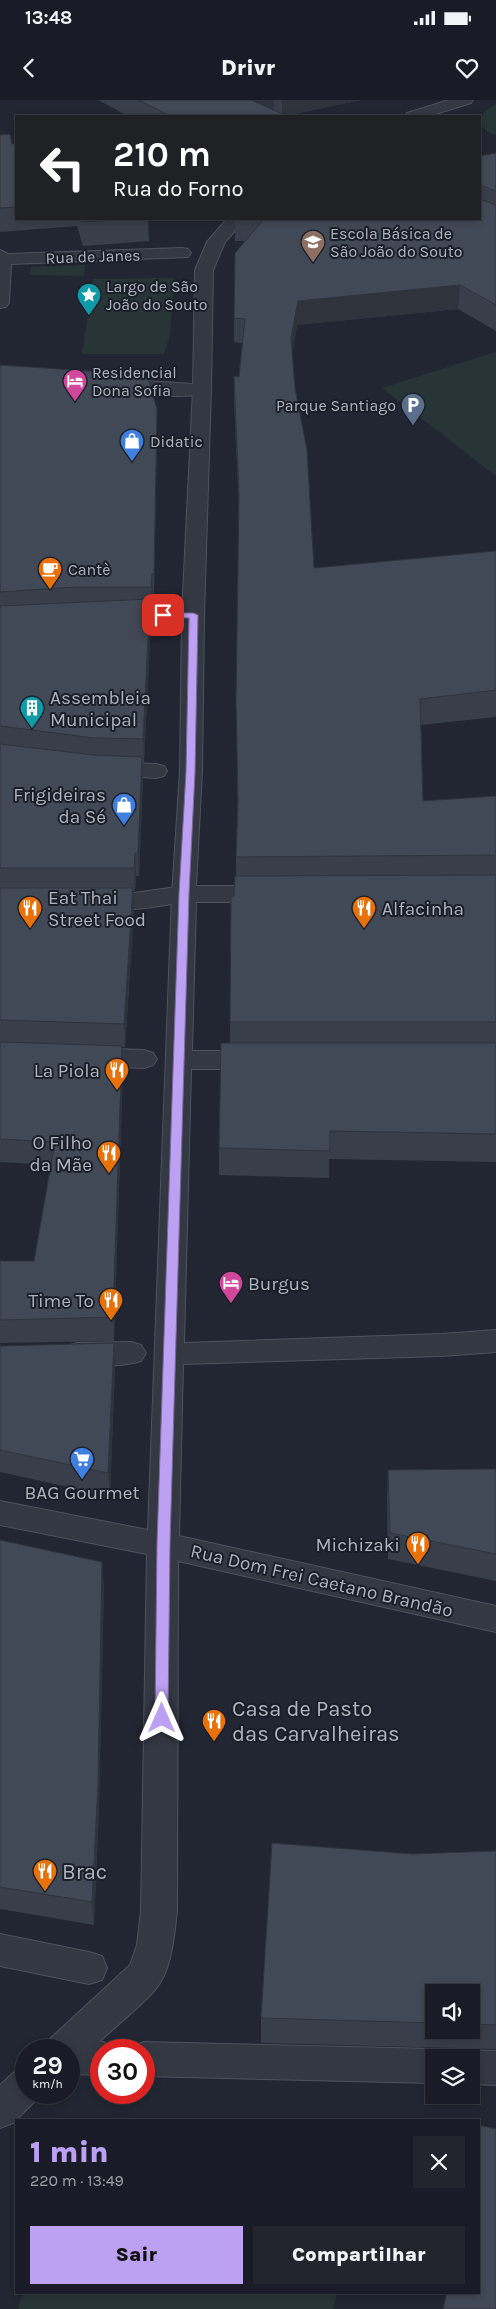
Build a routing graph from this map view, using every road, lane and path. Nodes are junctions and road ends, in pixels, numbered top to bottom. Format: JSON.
{"nodes":[{"id":1,"x":465,"y":100,"type":"edge"},
{"id":2,"x":416,"y":115,"type":"edge"},
{"id":3,"x":236,"y":220,"type":"edge"},
{"id":4,"x":182,"y":253,"type":"dead end"},
{"id":5,"x":2,"y":261,"type":"edge"},
{"id":6,"x":0,"y":303,"type":"edge"},
{"id":7,"x":98,"y":384,"type":"edge"},
{"id":8,"x":202,"y":389,"type":"junction"},
{"id":9,"x":193,"y":615,"type":"junction"},
{"id":10,"x":105,"y":616,"type":"edge"},
{"id":11,"x":86,"y":767,"type":"edge"},
{"id":12,"x":156,"y":770,"type":"dead end"},
{"id":13,"x":184,"y":894,"type":"junction"},
{"id":14,"x":296,"y":894,"type":"edge"},
{"id":15,"x":77,"y":901,"type":"edge"},
{"id":16,"x":57,"y":1056,"type":"edge"},
{"id":17,"x":144,"y":1059,"type":"dead end"},
{"id":18,"x":180,"y":1060,"type":"junction"},
{"id":19,"x":279,"y":1060,"type":"edge"},
{"id":20,"x":496,"y":1341,"type":"edge"},
{"id":21,"x":131,"y":1353,"type":"dead end"},
{"id":22,"x":170,"y":1354,"type":"junction"},
{"id":23,"x":47,"y":1355,"type":"edge"},
{"id":24,"x":0,"y":1512,"type":"edge"},
{"id":25,"x":163,"y":1544,"type":"junction"},
{"id":26,"x":496,"y":1618,"type":"edge"},
{"id":27,"x":0,"y":1950,"type":"edge"},
{"id":28,"x":89,"y":1968,"type":"dead end"},
{"id":29,"x":76,"y":2039,"type":"edge"},
{"id":30,"x":155,"y":2059,"type":"edge"},
{"id":31,"x":425,"y":2066,"type":"edge"},
{"id":32,"x":480,"y":2067,"type":"edge"},
{"id":33,"x":496,"y":2068,"type":"edge"},
{"id":34,"x":15,"y":2096,"type":"edge"},
{"id":35,"x":0,"y":2110,"type":"edge"}],
"edges":[{"from":1,"to":2,"type":"street"},
{"from":3,"to":8,"type":"street"},
{"from":4,"to":5,"type":"street","name":"Rua de Janes"},
{"from":5,"to":6,"type":"street"},
{"from":7,"to":8,"type":"street"},
{"from":8,"to":9,"type":"street"},
{"from":9,"to":10,"type":"lane"},
{"from":9,"to":13,"type":"street"},
{"from":11,"to":12,"type":"street"},
{"from":13,"to":14,"type":"street"},
{"from":13,"to":15,"type":"street"},
{"from":13,"to":18,"type":"street"},
{"from":16,"to":17,"type":"street"},
{"from":18,"to":19,"type":"street"},
{"from":18,"to":22,"type":"street"},
{"from":20,"to":22,"type":"street"},
{"from":21,"to":23,"type":"street"},
{"from":22,"to":25,"type":"street"},
{"from":24,"to":25,"type":"street","name":"Rua Dom Frei Caetano Brandão"},
{"from":25,"to":26,"type":"street","name":"Rua Dom Frei Caetano Brandão"},
{"from":25,"to":29,"type":"street"},
{"from":27,"to":28,"type":"street"},
{"from":30,"to":31,"type":"street"},
{"from":32,"to":33,"type":"street"},
{"from":34,"to":35,"type":"street"}]}
